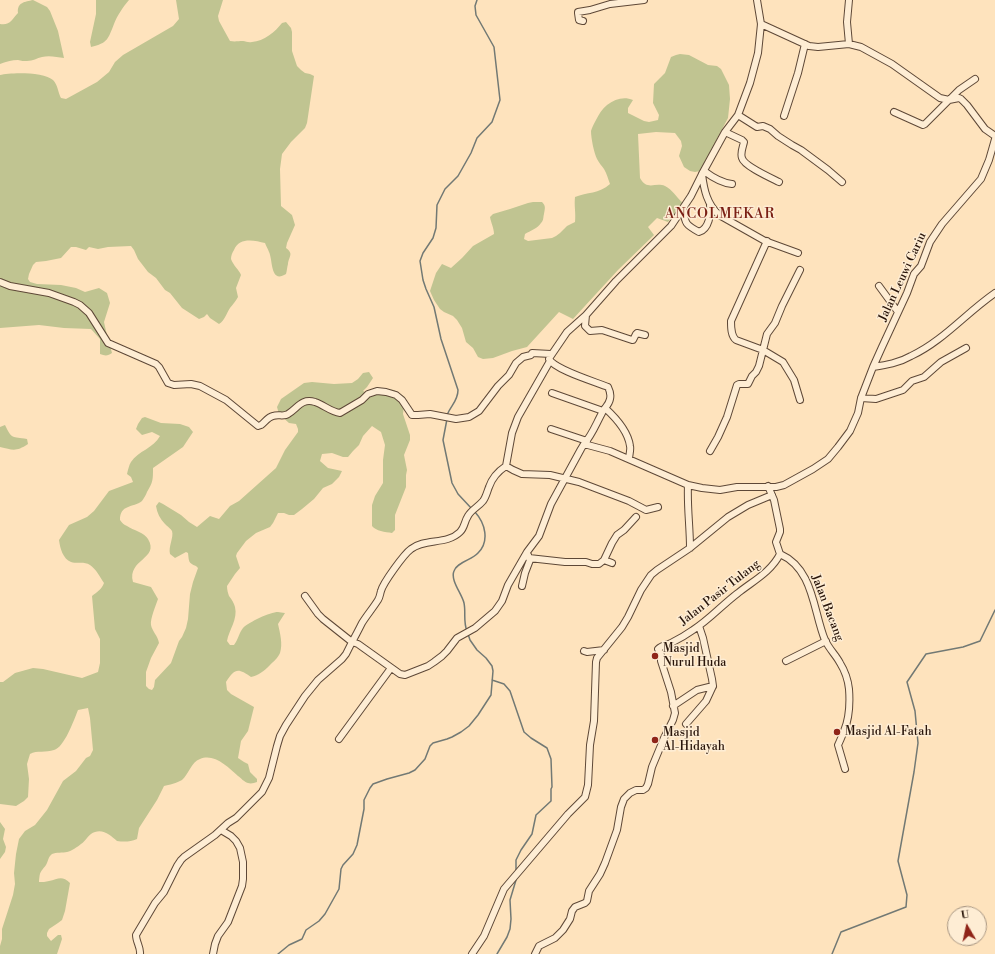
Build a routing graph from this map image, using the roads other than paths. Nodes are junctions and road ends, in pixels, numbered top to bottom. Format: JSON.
{"nodes":[{"id":1,"x":644,"y":0,"type":"edge"},
{"id":2,"x":758,"y":0,"type":"edge"},
{"id":3,"x":849,"y":0,"type":"edge"},
{"id":4,"x":583,"y":21,"type":"dead end"},
{"id":5,"x":761,"y":24,"type":"junction"},
{"id":6,"x":805,"y":44,"type":"junction"},
{"id":7,"x":849,"y":44,"type":"junction"},
{"id":8,"x":975,"y":79,"type":"dead end"},
{"id":9,"x":949,"y":100,"type":"junction"},
{"id":10,"x":894,"y":112,"type":"dead end"},
{"id":11,"x":738,"y":115,"type":"junction"},
{"id":12,"x":784,"y":116,"type":"dead end"},
{"id":13,"x":725,"y":132,"type":"junction"},
{"id":14,"x":995,"y":138,"type":"edge"},
{"id":15,"x":703,"y":173,"type":"junction"},
{"id":16,"x":779,"y":182,"type":"dead end"},
{"id":17,"x":842,"y":182,"type":"dead end"},
{"id":18,"x":732,"y":184,"type":"dead end"},
{"id":19,"x":709,"y":203,"type":"junction"},
{"id":20,"x":683,"y":209,"type":"junction"},
{"id":21,"x":767,"y":242,"type":"junction"},
{"id":22,"x":798,"y":253,"type":"dead end"},
{"id":23,"x":800,"y":270,"type":"dead end"},
{"id":24,"x":0,"y":282,"type":"edge"},
{"id":25,"x":879,"y":286,"type":"dead end"},
{"id":26,"x":995,"y":293,"type":"edge"},
{"id":27,"x":898,"y":312,"type":"junction"},
{"id":28,"x":586,"y":315,"type":"junction"},
{"id":29,"x":645,"y":335,"type":"dead end"},
{"id":30,"x":966,"y":348,"type":"dead end"},
{"id":31,"x":763,"y":350,"type":"junction"},
{"id":32,"x":552,"y":354,"type":"junction"},
{"id":33,"x":550,"y":361,"type":"junction"},
{"id":34,"x":873,"y":368,"type":"junction"},
{"id":35,"x":552,"y":393,"type":"dead end"},
{"id":36,"x":861,"y":398,"type":"junction"},
{"id":37,"x":800,"y":400,"type":"dead end"},
{"id":38,"x":604,"y":410,"type":"junction"},
{"id":39,"x":551,"y":429,"type":"dead end"},
{"id":40,"x":586,"y":443,"type":"junction"},
{"id":41,"x":710,"y":451,"type":"dead end"},
{"id":42,"x":629,"y":459,"type":"junction"},
{"id":43,"x":506,"y":466,"type":"junction"},
{"id":44,"x":566,"y":478,"type":"junction"},
{"id":45,"x":688,"y":485,"type":"junction"},
{"id":46,"x":768,"y":486,"type":"junction"},
{"id":47,"x":772,"y":495,"type":"junction"},
{"id":48,"x":658,"y":507,"type":"dead end"},
{"id":49,"x":636,"y":517,"type":"dead end"},
{"id":50,"x":690,"y":548,"type":"junction"},
{"id":51,"x":780,"y":554,"type":"junction"},
{"id":52,"x":528,"y":555,"type":"junction"},
{"id":53,"x":604,"y":560,"type":"junction"},
{"id":54,"x":612,"y":563,"type":"dead end"},
{"id":55,"x":522,"y":586,"type":"dead end"},
{"id":56,"x":305,"y":596,"type":"dead end"},
{"id":57,"x":699,"y":626,"type":"junction"},
{"id":58,"x":826,"y":641,"type":"junction"},
{"id":59,"x":352,"y":642,"type":"junction"},
{"id":60,"x":604,"y":650,"type":"junction"},
{"id":61,"x":584,"y":651,"type":"dead end"},
{"id":62,"x":786,"y":661,"type":"dead end"},
{"id":63,"x":392,"y":668,"type":"junction"},
{"id":64,"x":713,"y":686,"type":"junction"},
{"id":65,"x":673,"y":706,"type":"junction"},
{"id":66,"x":686,"y":724,"type":"dead end"},
{"id":67,"x":339,"y":739,"type":"dead end"},
{"id":68,"x":845,"y":770,"type":"dead end"},
{"id":69,"x":221,"y":830,"type":"junction"},
{"id":70,"x":140,"y":954,"type":"edge"},
{"id":71,"x":213,"y":954,"type":"edge"},
{"id":72,"x":472,"y":954,"type":"edge"},
{"id":73,"x":535,"y":954,"type":"edge"}],
"edges":[{"from":1,"to":4,"type":"street"},
{"from":2,"to":5,"type":"street"},
{"from":3,"to":7,"type":"street"},
{"from":5,"to":6,"type":"street"},
{"from":5,"to":11,"type":"street"},
{"from":6,"to":7,"type":"street"},
{"from":6,"to":12,"type":"street"},
{"from":7,"to":9,"type":"street"},
{"from":8,"to":9,"type":"street"},
{"from":9,"to":10,"type":"street"},
{"from":9,"to":14,"type":"street"},
{"from":11,"to":13,"type":"street"},
{"from":11,"to":17,"type":"street"},
{"from":13,"to":15,"type":"street"},
{"from":13,"to":16,"type":"street"},
{"from":14,"to":27,"type":"street","name":"Jalan Leuwi Cariu"},
{"from":15,"to":18,"type":"street"},
{"from":15,"to":19,"type":"street"},
{"from":15,"to":20,"type":"street"},
{"from":19,"to":20,"type":"street"},
{"from":19,"to":21,"type":"street"},
{"from":20,"to":28,"type":"street"},
{"from":21,"to":22,"type":"street"},
{"from":21,"to":31,"type":"street"},
{"from":23,"to":31,"type":"street"},
{"from":24,"to":32,"type":"street"},
{"from":25,"to":27,"type":"street"},
{"from":26,"to":34,"type":"street"},
{"from":27,"to":34,"type":"street","name":"Jalan Leuwi Cariu"},
{"from":28,"to":29,"type":"street"},
{"from":28,"to":32,"type":"street"},
{"from":30,"to":36,"type":"street"},
{"from":31,"to":37,"type":"street"},
{"from":31,"to":41,"type":"street"},
{"from":32,"to":33,"type":"street"},
{"from":33,"to":38,"type":"street"},
{"from":33,"to":43,"type":"street"},
{"from":34,"to":36,"type":"street","name":"Jalan Leuwi Cariu"},
{"from":35,"to":38,"type":"street"},
{"from":36,"to":46,"type":"street","name":"Jalan Leuwi Cariu"},
{"from":38,"to":40,"type":"street"},
{"from":38,"to":42,"type":"street"},
{"from":39,"to":40,"type":"street","name":"Jalan Leuwi Cariu"},
{"from":40,"to":42,"type":"street","name":"Jalan Leuwi Cariu"},
{"from":40,"to":44,"type":"street"},
{"from":42,"to":45,"type":"street","name":"Jalan Leuwi Cariu"},
{"from":43,"to":44,"type":"street"},
{"from":43,"to":59,"type":"street"},
{"from":44,"to":48,"type":"street"},
{"from":44,"to":52,"type":"street"},
{"from":45,"to":46,"type":"street","name":"Jalan Leuwi Cariu"},
{"from":45,"to":50,"type":"street"},
{"from":46,"to":47,"type":"street"},
{"from":47,"to":50,"type":"street"},
{"from":47,"to":51,"type":"street"},
{"from":49,"to":53,"type":"street"},
{"from":50,"to":60,"type":"street"},
{"from":51,"to":57,"type":"street","name":"Jalan Pasir Tulang"},
{"from":51,"to":58,"type":"street","name":"Jalan Bacang"},
{"from":52,"to":53,"type":"street"},
{"from":52,"to":55,"type":"street"},
{"from":52,"to":63,"type":"street"},
{"from":53,"to":54,"type":"street"},
{"from":56,"to":59,"type":"street"},
{"from":57,"to":64,"type":"street"},
{"from":57,"to":65,"type":"street","name":"Jalan Pasir Tulang"},
{"from":58,"to":62,"type":"street"},
{"from":58,"to":68,"type":"street","name":"Jalan Bacang"},
{"from":59,"to":63,"type":"street"},
{"from":59,"to":69,"type":"street"},
{"from":60,"to":61,"type":"street"},
{"from":60,"to":72,"type":"street"},
{"from":63,"to":67,"type":"street"},
{"from":64,"to":65,"type":"street"},
{"from":64,"to":66,"type":"street"},
{"from":65,"to":73,"type":"street","name":"Jalan Pasir Tulang"},
{"from":69,"to":70,"type":"street"},
{"from":69,"to":71,"type":"street"}]}
